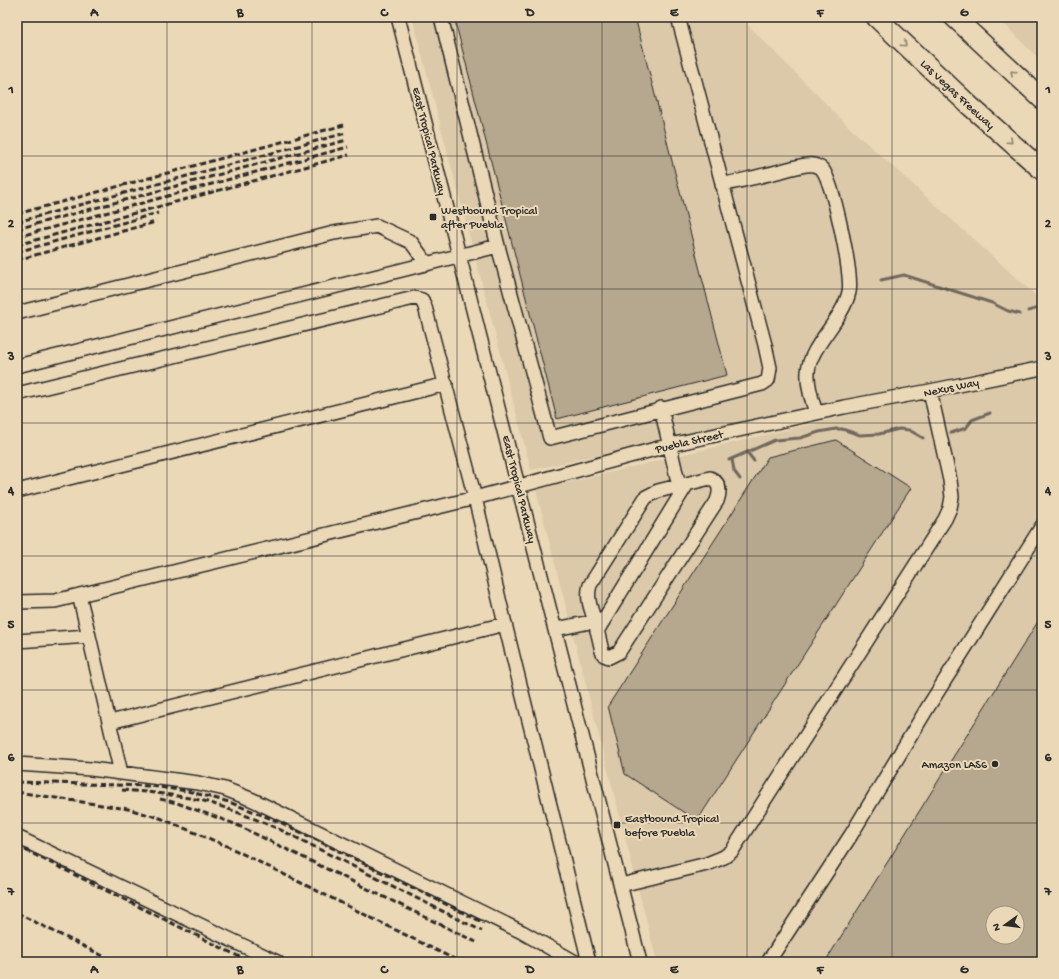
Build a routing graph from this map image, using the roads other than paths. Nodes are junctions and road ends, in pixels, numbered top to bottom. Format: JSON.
{"nodes":[{"id":1,"x":398,"y":17,"type":"edge"},
{"id":2,"x":441,"y":17,"type":"edge"},
{"id":3,"x":678,"y":17,"type":"edge"},
{"id":4,"x":876,"y":17,"type":"edge"},
{"id":5,"x":954,"y":17,"type":"edge"},
{"id":6,"x":1042,"y":99,"type":"edge"},
{"id":7,"x":1042,"y":170,"type":"edge"},
{"id":8,"x":722,"y":185,"type":"junction"},
{"id":9,"x":498,"y":246,"type":"junction"},
{"id":10,"x":460,"y":256,"type":"junction"},
{"id":11,"x":427,"y":264,"type":"junction"},
{"id":12,"x":17,"y":313,"type":"edge"},
{"id":13,"x":17,"y":366,"type":"edge"},
{"id":14,"x":1042,"y":368,"type":"edge"},
{"id":15,"x":446,"y":384,"type":"junction"},
{"id":16,"x":930,"y":391,"type":"junction"},
{"id":17,"x":17,"y":394,"type":"edge"},
{"id":18,"x":860,"y":404,"type":"joint"},
{"id":19,"x":661,"y":408,"type":"junction"},
{"id":20,"x":816,"y":413,"type":"junction"},
{"id":21,"x":670,"y":445,"type":"junction"},
{"id":22,"x":519,"y":485,"type":"junction"},
{"id":23,"x":683,"y":485,"type":"junction"},
{"id":24,"x":17,"y":491,"type":"edge"},
{"id":25,"x":475,"y":498,"type":"junction"},
{"id":26,"x":1042,"y":526,"type":"edge"},
{"id":27,"x":79,"y":595,"type":"junction"},
{"id":28,"x":17,"y":602,"type":"edge"},
{"id":29,"x":505,"y":624,"type":"junction"},
{"id":30,"x":596,"y":626,"type":"junction"},
{"id":31,"x":556,"y":629,"type":"junction"},
{"id":32,"x":90,"y":636,"type":"junction"},
{"id":33,"x":17,"y":641,"type":"edge"},
{"id":34,"x":110,"y":722,"type":"junction"},
{"id":35,"x":17,"y":764,"type":"edge"},
{"id":36,"x":122,"y":773,"type":"junction"},
{"id":37,"x":17,"y":837,"type":"edge"},
{"id":38,"x":621,"y":885,"type":"junction"},
{"id":39,"x":277,"y":962,"type":"edge"},
{"id":40,"x":575,"y":962,"type":"edge"},
{"id":41,"x":589,"y":962,"type":"edge"},
{"id":42,"x":640,"y":962,"type":"edge"},
{"id":43,"x":768,"y":962,"type":"edge"}],
"edges":[{"from":1,"to":10,"type":"street","name":"East Tropical Parkway"},
{"from":2,"to":9,"type":"street"},
{"from":3,"to":8,"type":"street"},
{"from":4,"to":7,"type":"highway","name":"Las Vegas Freeway","one_way":true},
{"from":6,"to":5,"type":"highway","one_way":true},
{"from":8,"to":19,"type":"street"},
{"from":8,"to":20,"type":"street"},
{"from":9,"to":10,"type":"street"},
{"from":9,"to":19,"type":"street"},
{"from":10,"to":11,"type":"street"},
{"from":10,"to":22,"type":"street","name":"East Tropical Parkway"},
{"from":11,"to":12,"type":"street"},
{"from":11,"to":13,"type":"street"},
{"from":14,"to":16,"type":"street","name":"Nexus Way"},
{"from":15,"to":17,"type":"street"},
{"from":15,"to":24,"type":"street"},
{"from":15,"to":25,"type":"street"},
{"from":16,"to":18,"type":"street","name":"Nexus Way"},
{"from":16,"to":38,"type":"street"},
{"from":18,"to":20,"type":"street","name":"Puebla Street"},
{"from":19,"to":21,"type":"street"},
{"from":20,"to":21,"type":"street","name":"Puebla Street"},
{"from":21,"to":22,"type":"street","name":"Puebla Street"},
{"from":21,"to":23,"type":"street"},
{"from":22,"to":25,"type":"street","name":"Puebla Street"},
{"from":22,"to":31,"type":"street","name":"East Tropical Parkway"},
{"from":23,"to":30,"type":"street"},
{"from":23,"to":30,"type":"street"},
{"from":23,"to":30,"type":"street"},
{"from":25,"to":27,"type":"street","name":"Puebla Street"},
{"from":25,"to":29,"type":"street"},
{"from":26,"to":43,"type":"street"},
{"from":27,"to":28,"type":"street","name":"Puebla Street"},
{"from":27,"to":32,"type":"street"},
{"from":29,"to":34,"type":"street"},
{"from":29,"to":41,"type":"street"},
{"from":30,"to":31,"type":"street"},
{"from":31,"to":38,"type":"street","name":"East Tropical Parkway"},
{"from":32,"to":33,"type":"street"},
{"from":32,"to":34,"type":"street"},
{"from":34,"to":36,"type":"street"},
{"from":35,"to":36,"type":"street"},
{"from":36,"to":40,"type":"street"},
{"from":37,"to":39,"type":"street"},
{"from":38,"to":42,"type":"street","name":"East Tropical Parkway"}]}
